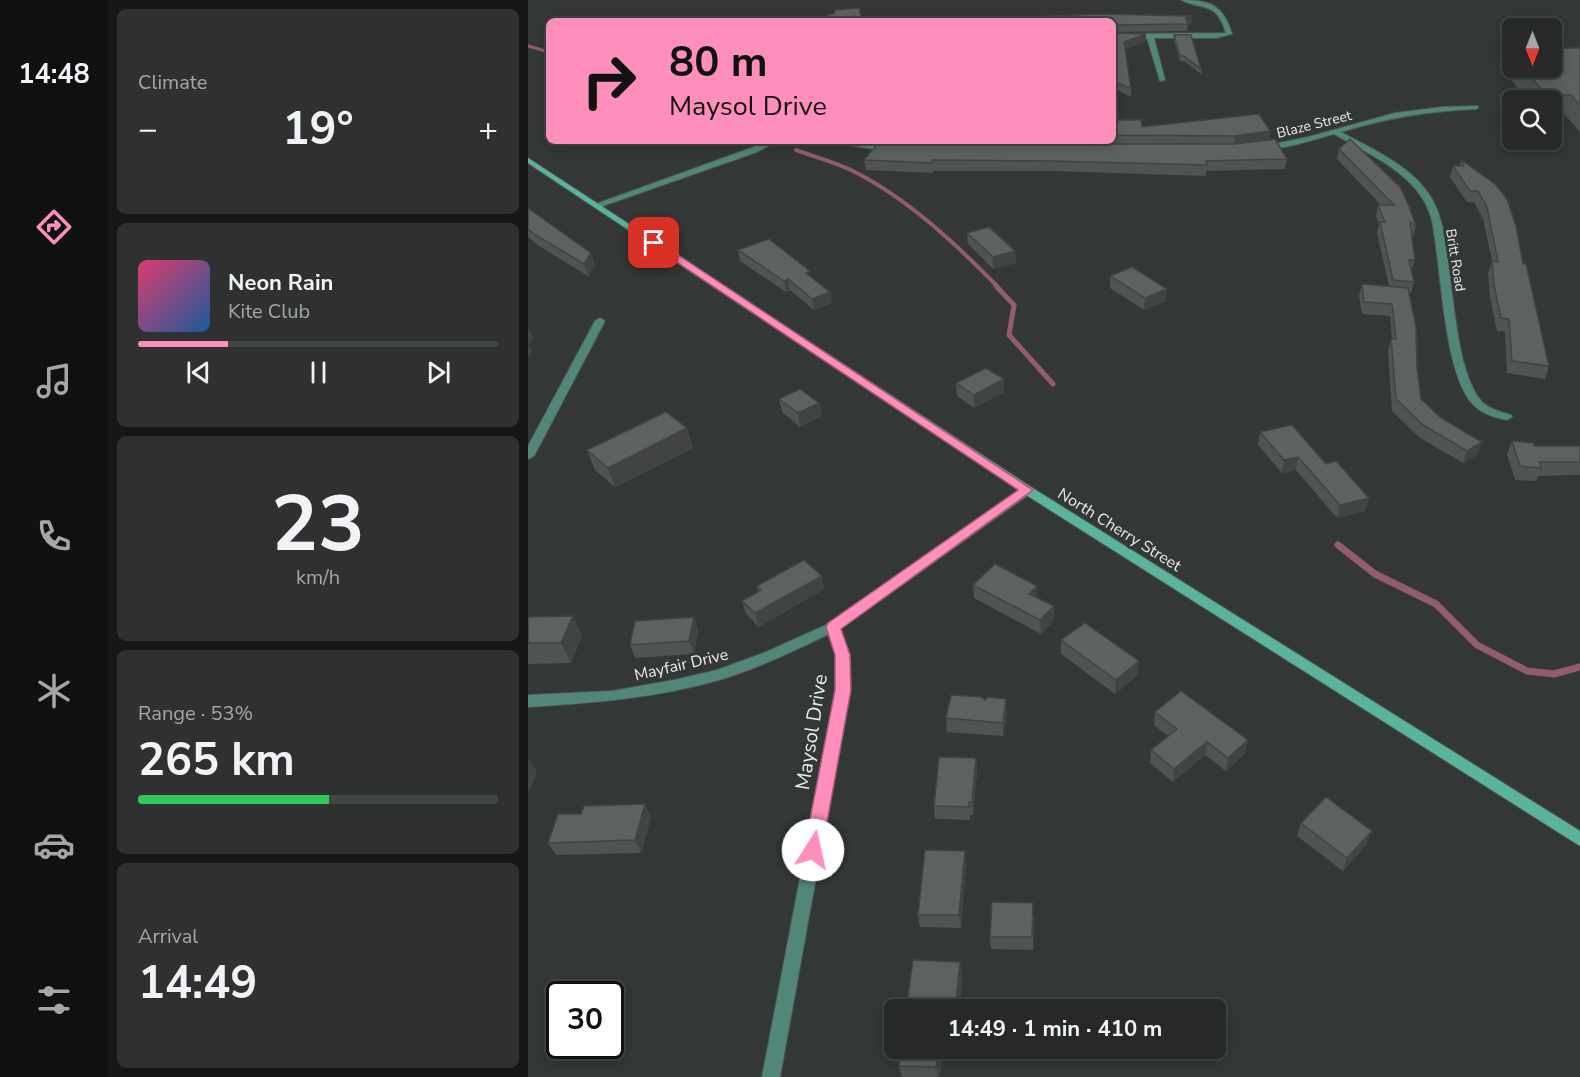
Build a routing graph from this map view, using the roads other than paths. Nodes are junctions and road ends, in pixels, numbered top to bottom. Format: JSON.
{"nodes":[{"id":1,"x":1184,"y":0,"type":"edge"},
{"id":2,"x":1116,"y":36,"type":"edge"},
{"id":3,"x":1150,"y":36,"type":"junction"},
{"id":4,"x":1162,"y":80,"type":"dead end"},
{"id":5,"x":1476,"y":107,"type":"dead end"},
{"id":6,"x":1336,"y":132,"type":"junction"},
{"id":7,"x":765,"y":144,"type":"edge"},
{"id":8,"x":853,"y":144,"type":"edge"},
{"id":9,"x":1256,"y":148,"type":"edge"},
{"id":10,"x":894,"y":150,"type":"edge"},
{"id":11,"x":528,"y":160,"type":"edge"},
{"id":12,"x":597,"y":205,"type":"junction"},
{"id":13,"x":600,"y":321,"type":"dead end"},
{"id":14,"x":1507,"y":417,"type":"dead end"},
{"id":15,"x":528,"y":456,"type":"edge"},
{"id":16,"x":1027,"y":490,"type":"junction"},
{"id":17,"x":833,"y":627,"type":"junction"},
{"id":18,"x":528,"y":701,"type":"edge"},
{"id":19,"x":1580,"y":839,"type":"edge"},
{"id":20,"x":771,"y":1077,"type":"edge"}],
"edges":[{"from":1,"to":3,"type":"street"},
{"from":2,"to":3,"type":"street"},
{"from":3,"to":4,"type":"street"},
{"from":5,"to":6,"type":"street","name":"Blaze Street"},
{"from":6,"to":9,"type":"street","name":"Blaze Street"},
{"from":6,"to":14,"type":"street","name":"Britt Road"},
{"from":7,"to":12,"type":"street"},
{"from":8,"to":10,"type":"street"},
{"from":11,"to":12,"type":"street","name":"North Cherry Street"},
{"from":12,"to":16,"type":"street","name":"North Cherry Street"},
{"from":13,"to":15,"type":"street"},
{"from":16,"to":17,"type":"street"},
{"from":16,"to":19,"type":"street","name":"North Cherry Street"},
{"from":17,"to":18,"type":"street","name":"Mayfair Drive"},
{"from":17,"to":20,"type":"street","name":"Maysol Drive"}]}
